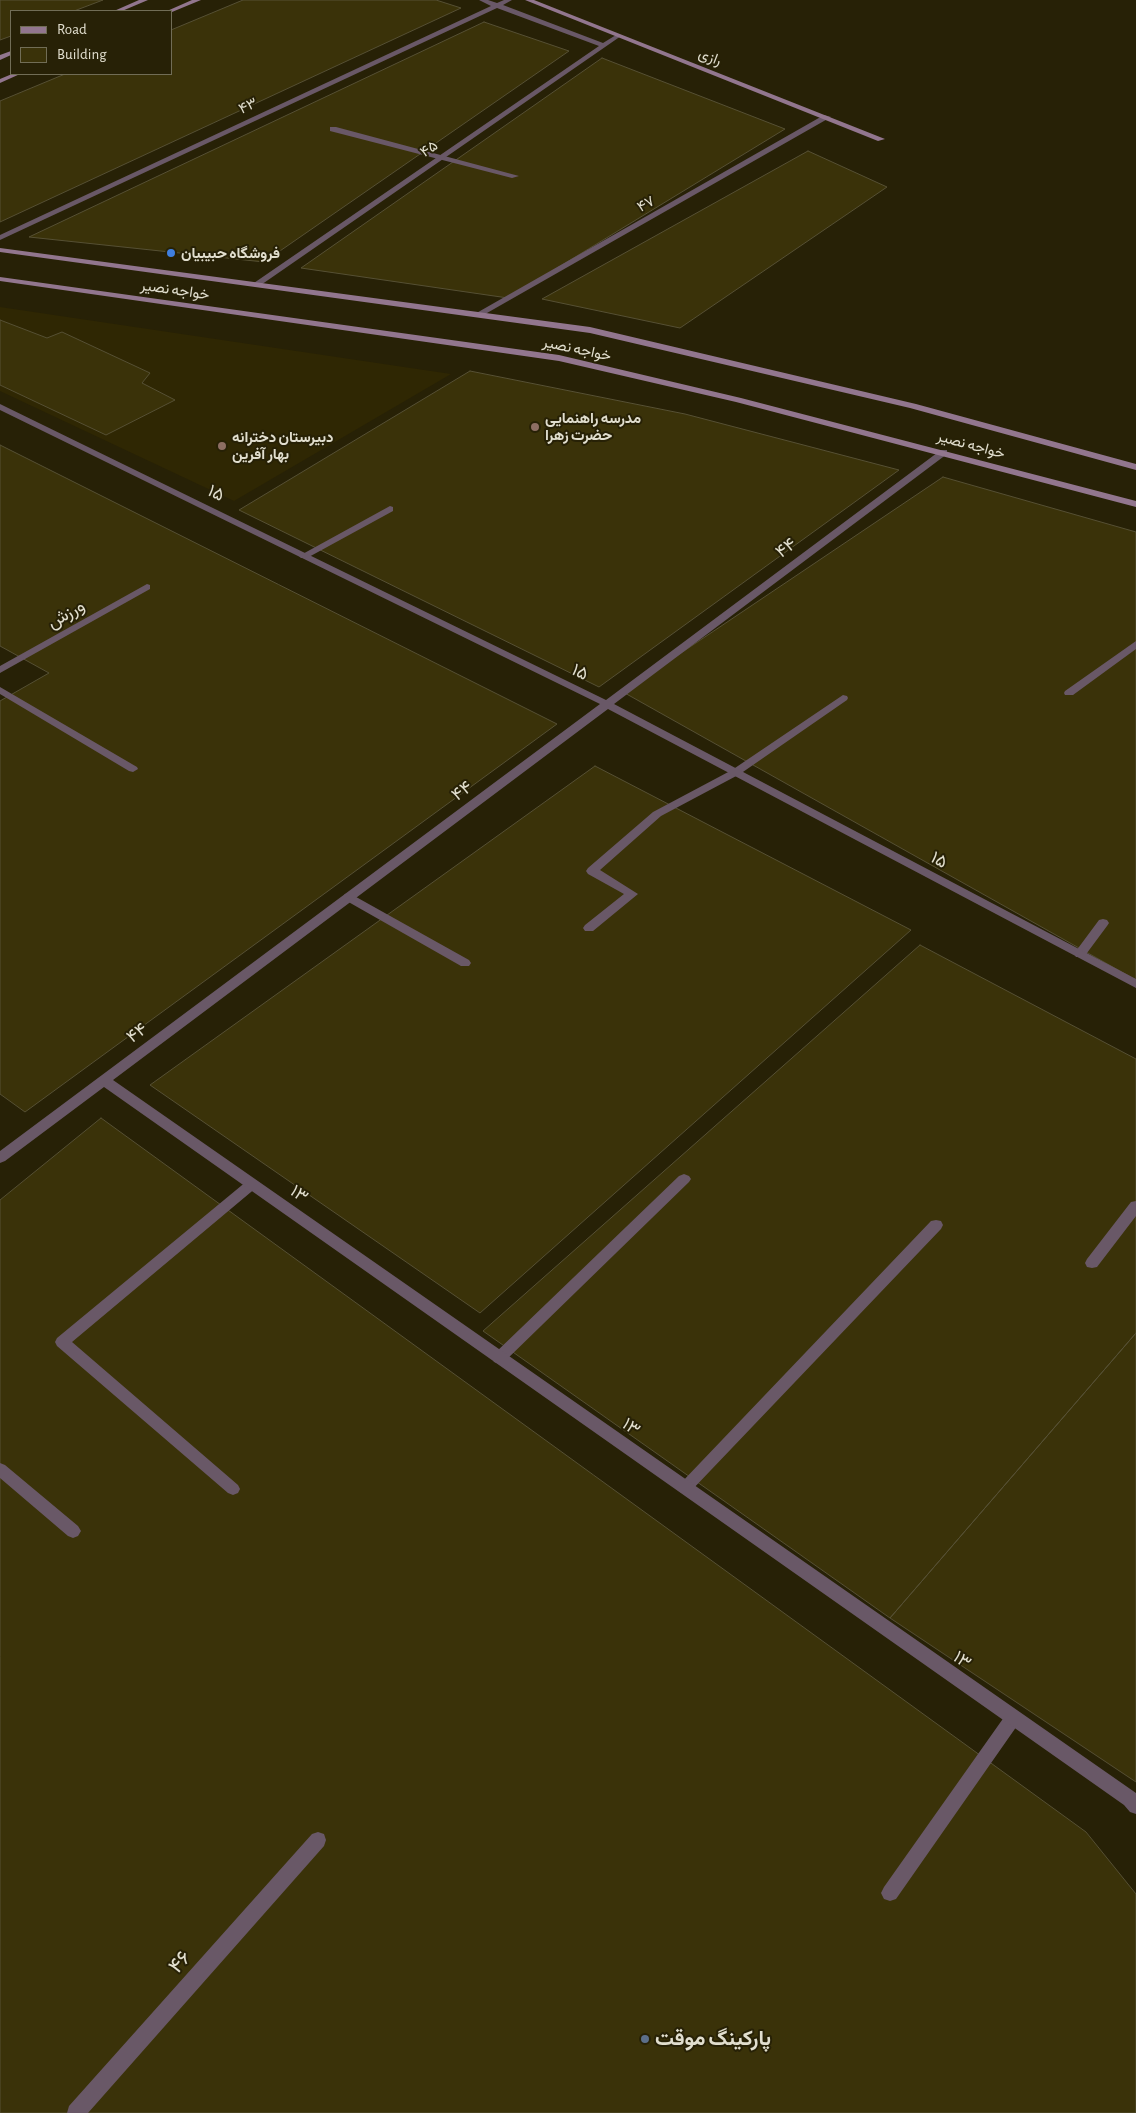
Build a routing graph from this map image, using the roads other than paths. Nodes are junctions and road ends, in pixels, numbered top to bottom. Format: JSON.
{"nodes":[{"id":1,"x":145,"y":0,"type":"edge"},
{"id":2,"x":198,"y":0,"type":"edge"},
{"id":3,"x":482,"y":0,"type":"edge"},
{"id":4,"x":509,"y":0,"type":"edge"},
{"id":5,"x":528,"y":0,"type":"edge"},
{"id":6,"x":498,"y":5,"type":"junction"},
{"id":7,"x":120,"y":10,"type":"edge"},
{"id":8,"x":172,"y":10,"type":"edge"},
{"id":9,"x":618,"y":36,"type":"junction"},
{"id":10,"x":604,"y":46,"type":"junction"},
{"id":11,"x":15,"y":75,"type":"edge"},
{"id":12,"x":0,"y":81,"type":"edge"},
{"id":13,"x":827,"y":117,"type":"junction"},
{"id":14,"x":333,"y":130,"type":"dead end"},
{"id":15,"x":881,"y":139,"type":"dead end"},
{"id":16,"x":442,"y":157,"type":"junction"},
{"id":17,"x":515,"y":176,"type":"dead end"},
{"id":18,"x":0,"y":238,"type":"edge"},
{"id":19,"x":0,"y":250,"type":"edge"},
{"id":20,"x":0,"y":279,"type":"edge"},
{"id":21,"x":255,"y":285,"type":"junction"},
{"id":22,"x":477,"y":315,"type":"junction"},
{"id":23,"x":0,"y":407,"type":"edge"},
{"id":24,"x":944,"y":452,"type":"junction"},
{"id":25,"x":1136,"y":467,"type":"edge"},
{"id":26,"x":1136,"y":504,"type":"edge"},
{"id":27,"x":390,"y":509,"type":"dead end"},
{"id":28,"x":304,"y":556,"type":"junction"},
{"id":29,"x":147,"y":586,"type":"dead end"},
{"id":30,"x":1136,"y":644,"type":"edge"},
{"id":31,"x":0,"y":670,"type":"edge"},
{"id":32,"x":0,"y":690,"type":"edge"},
{"id":33,"x":1069,"y":693,"type":"dead end"},
{"id":34,"x":843,"y":698,"type":"dead end"},
{"id":35,"x":607,"y":704,"type":"junction"},
{"id":36,"x":133,"y":769,"type":"dead end"},
{"id":37,"x":736,"y":772,"type":"junction"},
{"id":38,"x":349,"y":897,"type":"junction"},
{"id":39,"x":1103,"y":923,"type":"dead end"},
{"id":40,"x":589,"y":928,"type":"dead end"},
{"id":41,"x":1080,"y":954,"type":"junction"},
{"id":42,"x":464,"y":963,"type":"dead end"},
{"id":43,"x":1136,"y":984,"type":"edge"},
{"id":44,"x":104,"y":1080,"type":"junction"},
{"id":45,"x":1,"y":1156,"type":"edge"},
{"id":46,"x":684,"y":1178,"type":"dead end"},
{"id":47,"x":252,"y":1184,"type":"junction"},
{"id":48,"x":1136,"y":1206,"type":"edge"},
{"id":49,"x":936,"y":1225,"type":"dead end"},
{"id":50,"x":1092,"y":1263,"type":"dead end"},
{"id":51,"x":499,"y":1358,"type":"junction"},
{"id":52,"x":0,"y":1469,"type":"edge"},
{"id":53,"x":685,"y":1488,"type":"junction"},
{"id":54,"x":233,"y":1489,"type":"dead end"},
{"id":55,"x":73,"y":1531,"type":"dead end"},
{"id":56,"x":1013,"y":1718,"type":"junction"},
{"id":57,"x":1136,"y":1806,"type":"edge"},
{"id":58,"x":318,"y":1840,"type":"dead end"},
{"id":59,"x":890,"y":1893,"type":"dead end"},
{"id":60,"x":76,"y":2113,"type":"edge"}],
"edges":[{"from":1,"to":7,"type":"main road"},
{"from":2,"to":8,"type":"main road"},
{"from":3,"to":6,"type":"street"},
{"from":4,"to":6,"type":"street","name":"۴۳"},
{"from":5,"to":9,"type":"main road","name":"رازی"},
{"from":6,"to":10,"type":"street"},
{"from":6,"to":18,"type":"street","name":"۴۳"},
{"from":9,"to":10,"type":"street","name":"۴۵"},
{"from":9,"to":13,"type":"main road","name":"رازی"},
{"from":10,"to":16,"type":"street","name":"۴۵"},
{"from":11,"to":12,"type":"main road"},
{"from":13,"to":15,"type":"main road","name":"رازی"},
{"from":13,"to":22,"type":"street","name":"۴۷"},
{"from":14,"to":16,"type":"street"},
{"from":16,"to":17,"type":"street"},
{"from":16,"to":21,"type":"street","name":"۴۵"},
{"from":19,"to":21,"type":"main road","name":"خواجه نصیر"},
{"from":20,"to":24,"type":"main road","name":"خواجه نصیر"},
{"from":21,"to":22,"type":"main road","name":"خواجه نصیر"},
{"from":22,"to":25,"type":"main road","name":"خواجه نصیر"},
{"from":23,"to":28,"type":"street","name":"۱۵"},
{"from":24,"to":26,"type":"main road","name":"خواجه نصیر"},
{"from":24,"to":35,"type":"street","name":"۴۴"},
{"from":27,"to":28,"type":"street"},
{"from":28,"to":35,"type":"street","name":"۱۵"},
{"from":29,"to":31,"type":"street","name":"ورزش"},
{"from":30,"to":33,"type":"street"},
{"from":32,"to":36,"type":"street"},
{"from":34,"to":37,"type":"street"},
{"from":35,"to":37,"type":"street","name":"۱۵"},
{"from":35,"to":38,"type":"street","name":"۴۴"},
{"from":37,"to":40,"type":"street"},
{"from":37,"to":41,"type":"street","name":"۱۵"},
{"from":38,"to":42,"type":"street"},
{"from":38,"to":44,"type":"street","name":"۴۴"},
{"from":39,"to":41,"type":"street"},
{"from":41,"to":43,"type":"street","name":"۱۵"},
{"from":44,"to":45,"type":"street","name":"۴۴"},
{"from":44,"to":47,"type":"street","name":"۱۳"},
{"from":46,"to":51,"type":"street"},
{"from":47,"to":51,"type":"street","name":"۱۳"},
{"from":47,"to":54,"type":"street"},
{"from":48,"to":50,"type":"street"},
{"from":49,"to":53,"type":"street"},
{"from":51,"to":53,"type":"street","name":"۱۳"},
{"from":52,"to":55,"type":"street"},
{"from":53,"to":56,"type":"street","name":"۱۳"},
{"from":56,"to":57,"type":"street","name":"۱۳"},
{"from":56,"to":59,"type":"street"},
{"from":58,"to":60,"type":"street","name":"۴۶"}]}
